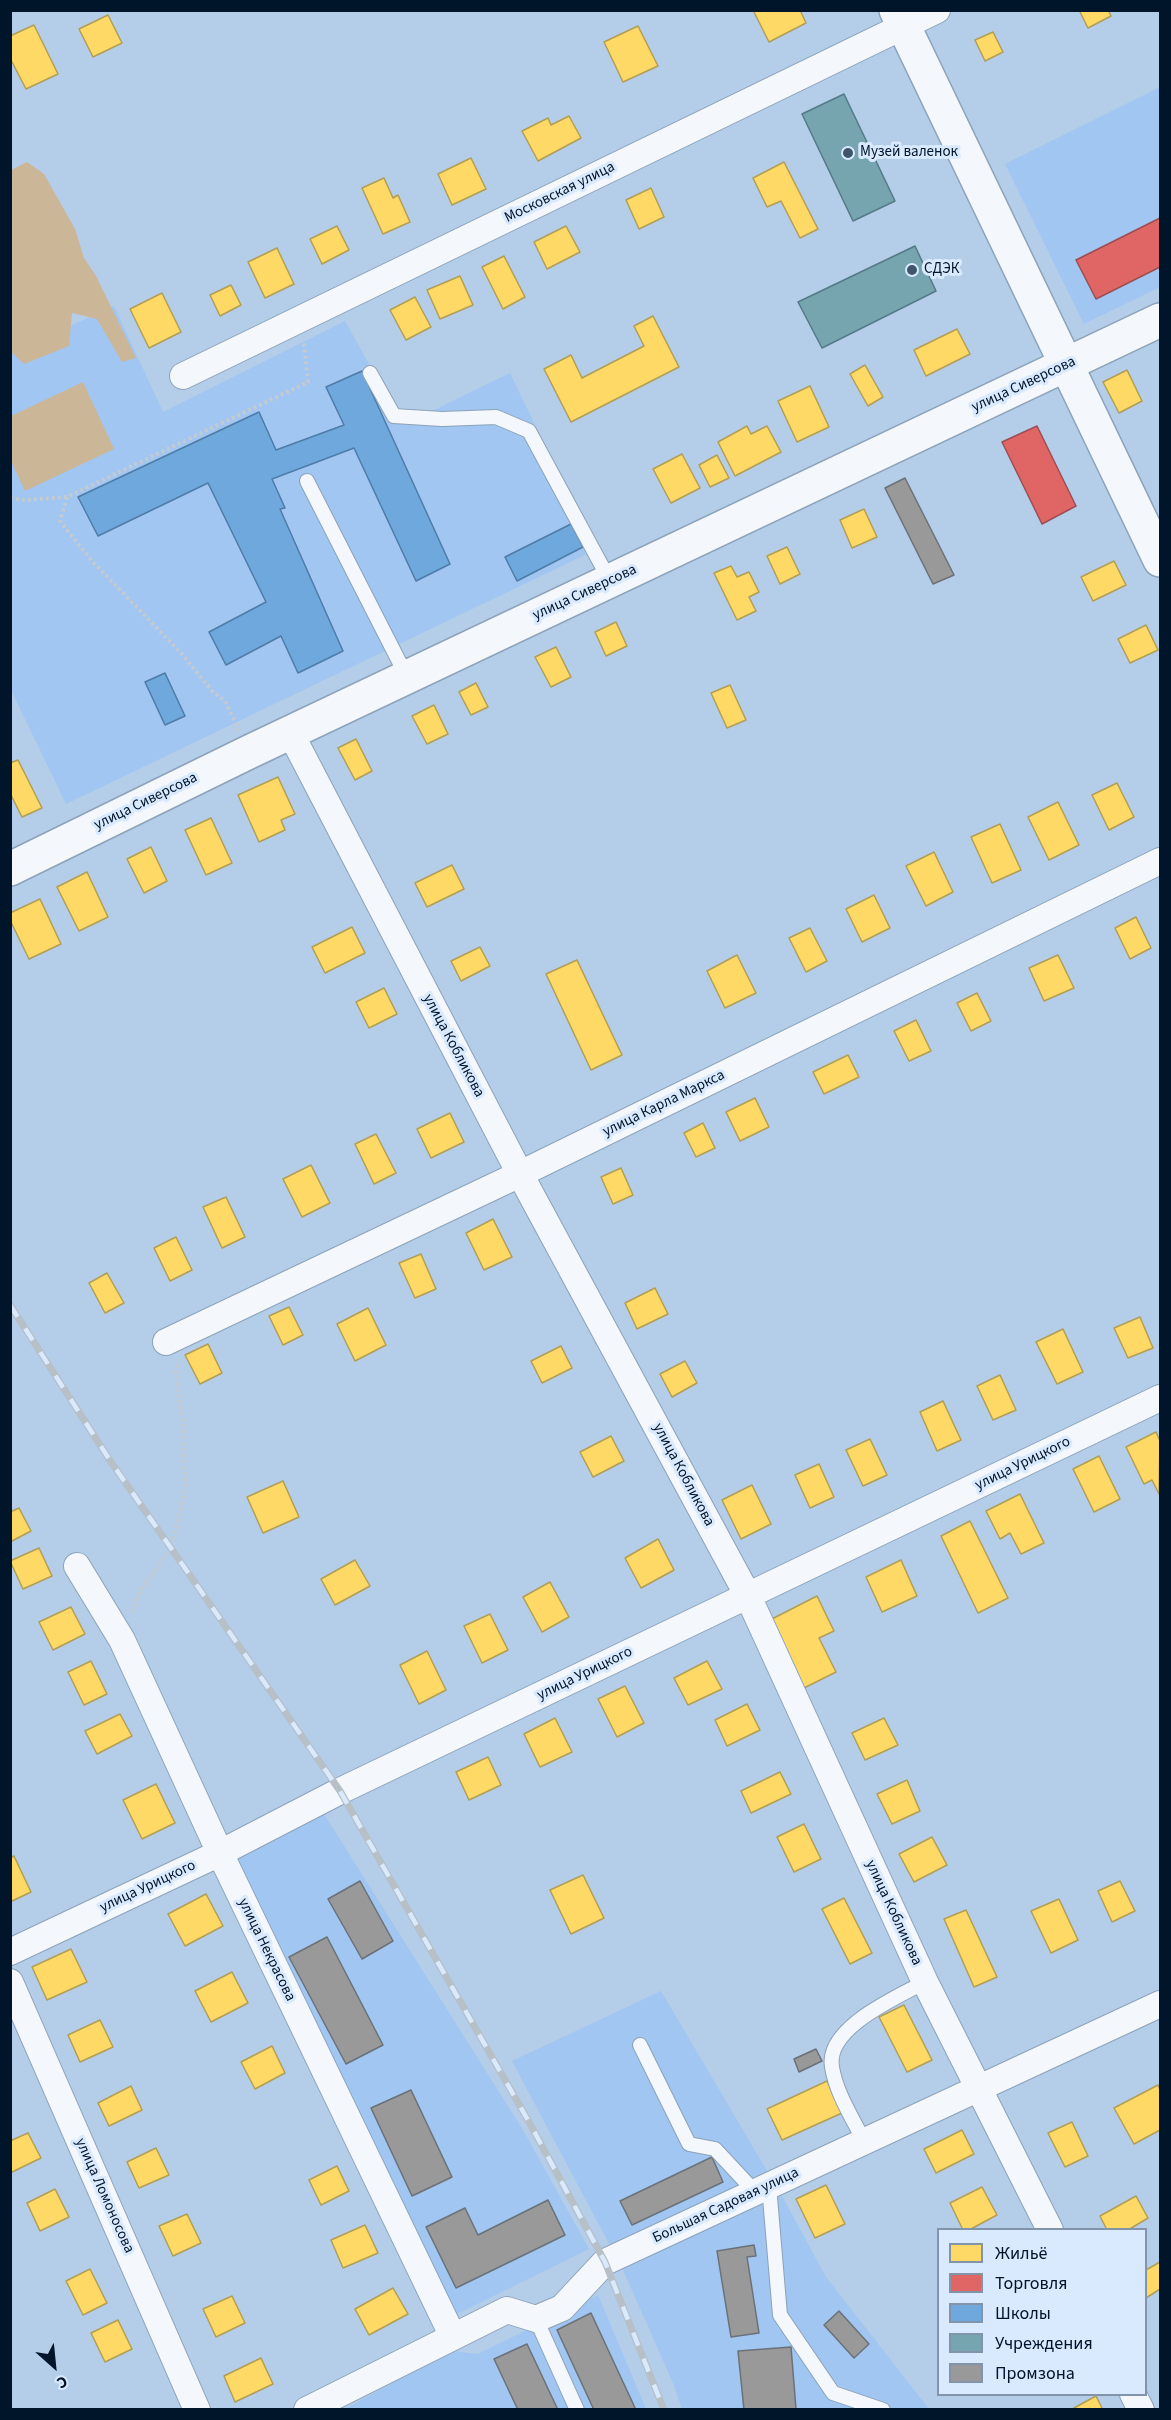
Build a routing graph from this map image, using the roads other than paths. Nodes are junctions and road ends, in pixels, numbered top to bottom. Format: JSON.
{"nodes":[{"id":1,"x":937,"y":10,"type":"edge"},
{"id":2,"x":900,"y":18,"type":"edge"},
{"id":3,"x":1161,"y":320,"type":"edge"},
{"id":4,"x":1065,"y":365,"type":"junction"},
{"id":5,"x":370,"y":373,"type":"dead end"},
{"id":6,"x":183,"y":375,"type":"dead end"},
{"id":7,"x":307,"y":481,"type":"dead end"},
{"id":8,"x":1161,"y":560,"type":"edge"},
{"id":9,"x":610,"y":581,"type":"junction"},
{"id":10,"x":407,"y":677,"type":"junction"},
{"id":11,"x":290,"y":732,"type":"junction"},
{"id":12,"x":1161,"y":861,"type":"edge"},
{"id":13,"x":10,"y":868,"type":"edge"},
{"id":14,"x":520,"y":1174,"type":"junction"},
{"id":15,"x":175,"y":1337,"type":"road end"},
{"id":16,"x":1161,"y":1398,"type":"edge"},
{"id":17,"x":77,"y":1566,"type":"dead end"},
{"id":18,"x":748,"y":1596,"type":"junction"},
{"id":19,"x":220,"y":1853,"type":"junction"},
{"id":20,"x":10,"y":1952,"type":"edge"},
{"id":21,"x":10,"y":1982,"type":"edge"},
{"id":22,"x":925,"y":1982,"type":"junction"},
{"id":23,"x":1161,"y":2004,"type":"edge"},
{"id":24,"x":640,"y":2045,"type":"dead end"},
{"id":25,"x":980,"y":2090,"type":"junction"},
{"id":26,"x":865,"y":2143,"type":"junction"},
{"id":27,"x":762,"y":2189,"type":"junction"},
{"id":28,"x":1049,"y":2228,"type":"edge"},
{"id":29,"x":536,"y":2319,"type":"junction"},
{"id":30,"x":453,"y":2337,"type":"junction"},
{"id":31,"x":197,"y":2409,"type":"edge"},
{"id":32,"x":307,"y":2409,"type":"edge"},
{"id":33,"x":577,"y":2409,"type":"edge"},
{"id":34,"x":883,"y":2409,"type":"edge"}],
"edges":[{"from":1,"to":2,"type":"street","name":"Московская улица"},
{"from":2,"to":4,"type":"main road"},
{"from":2,"to":6,"type":"street","name":"Московская улица"},
{"from":3,"to":4,"type":"main road","name":"улица Сиверсова"},
{"from":4,"to":8,"type":"main road"},
{"from":4,"to":9,"type":"main road","name":"улица Сиверсова"},
{"from":5,"to":9,"type":"lane"},
{"from":7,"to":10,"type":"lane"},
{"from":9,"to":10,"type":"main road","name":"улица Сиверсова"},
{"from":10,"to":11,"type":"main road","name":"улица Сиверсова"},
{"from":11,"to":13,"type":"main road","name":"улица Сиверсова"},
{"from":11,"to":14,"type":"street","name":"улица Кобликова"},
{"from":12,"to":14,"type":"street","name":"улица Карла Маркса"},
{"from":14,"to":15,"type":"street","name":"улица Карла Маркса"},
{"from":14,"to":18,"type":"street","name":"улица Кобликова"},
{"from":16,"to":18,"type":"street","name":"улица Урицкого"},
{"from":17,"to":19,"type":"street","name":"улица Некрасова"},
{"from":18,"to":19,"type":"street","name":"улица Урицкого"},
{"from":18,"to":22,"type":"street","name":"улица Кобликова"},
{"from":19,"to":20,"type":"street","name":"улица Урицкого"},
{"from":19,"to":30,"type":"street","name":"улица Некрасова"},
{"from":21,"to":31,"type":"street","name":"улица Ломоносова"},
{"from":22,"to":25,"type":"street","name":"улица Кобликова"},
{"from":22,"to":26,"type":"lane"},
{"from":23,"to":25,"type":"street","name":"Большая Садовая улица"},
{"from":24,"to":27,"type":"lane"},
{"from":25,"to":26,"type":"street","name":"Большая Садовая улица"},
{"from":25,"to":28,"type":"street","name":"улица Кобликова"},
{"from":26,"to":27,"type":"street","name":"Большая Садовая улица"},
{"from":27,"to":29,"type":"street","name":"Большая Садовая улица"},
{"from":27,"to":34,"type":"lane"},
{"from":29,"to":30,"type":"street"},
{"from":29,"to":33,"type":"lane"},
{"from":30,"to":32,"type":"street"}]}
